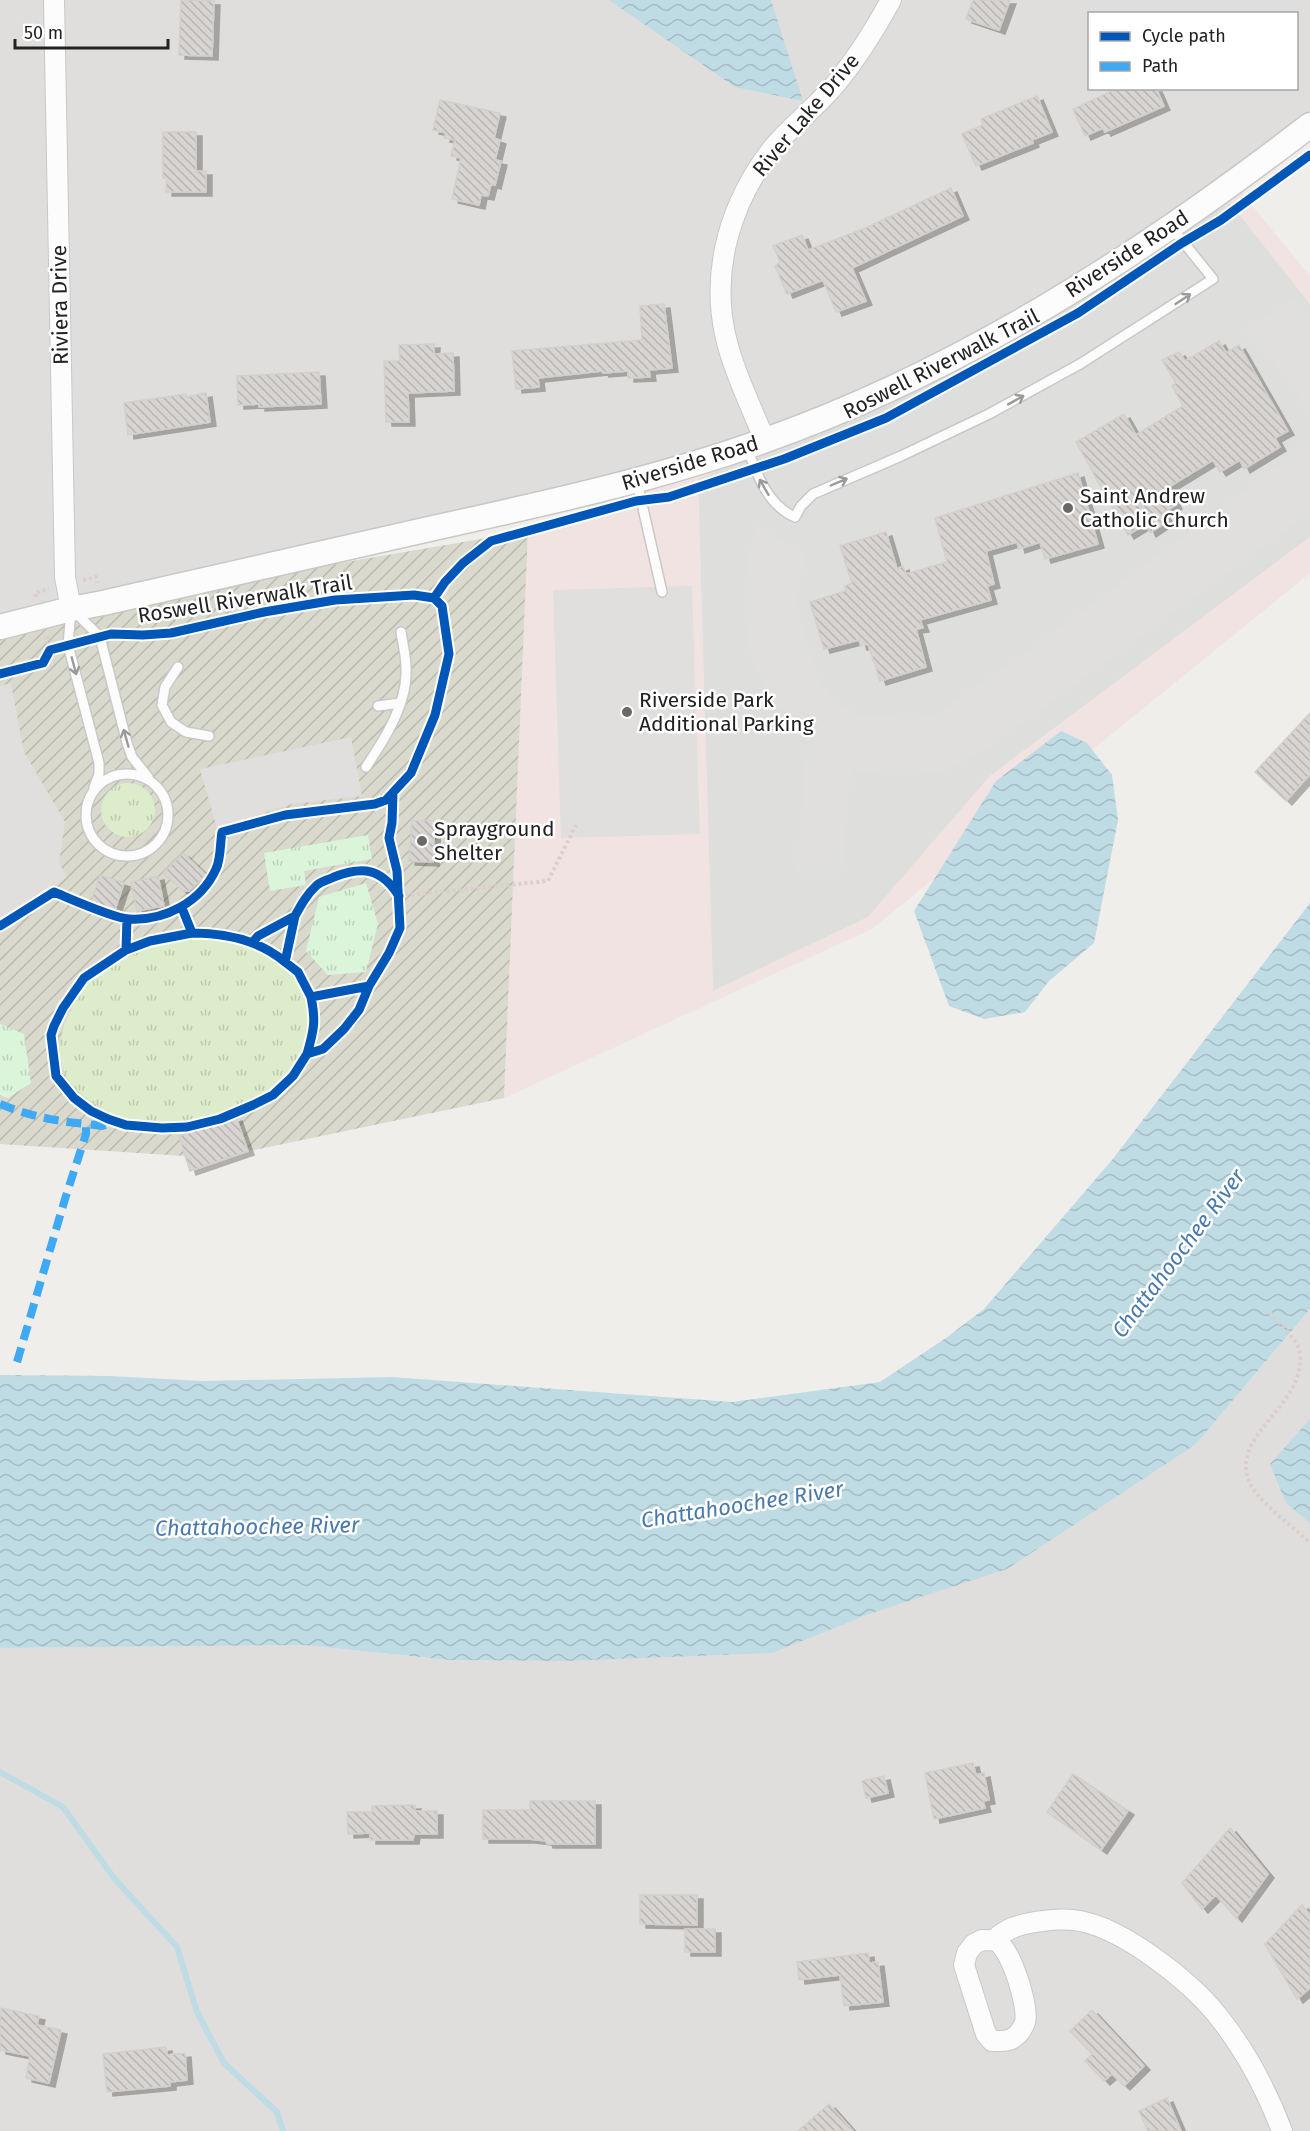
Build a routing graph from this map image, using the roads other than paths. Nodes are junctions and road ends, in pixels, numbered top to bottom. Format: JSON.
{"nodes":[{"id":1,"x":54,"y":0,"type":"edge"},
{"id":2,"x":891,"y":0,"type":"edge"},
{"id":3,"x":1310,"y":125,"type":"edge"},
{"id":4,"x":1170,"y":226,"type":"junction"},
{"id":5,"x":756,"y":444,"type":"junction"},
{"id":6,"x":637,"y":480,"type":"junction"},
{"id":7,"x":662,"y":592,"type":"dead end"},
{"id":8,"x":71,"y":609,"type":"junction"},
{"id":9,"x":0,"y":627,"type":"edge"},
{"id":10,"x":401,"y":632,"type":"dead end"},
{"id":11,"x":178,"y":667,"type":"dead end"},
{"id":12,"x":400,"y":703,"type":"junction"},
{"id":13,"x":378,"y":706,"type":"dead end"},
{"id":14,"x":209,"y":736,"type":"dead end"},
{"id":15,"x":366,"y":766,"type":"dead end"},
{"id":16,"x":152,"y":781,"type":"junction"},
{"id":17,"x":93,"y":791,"type":"junction"},
{"id":18,"x":994,"y":1940,"type":"junction"},
{"id":19,"x":1282,"y":2131,"type":"edge"}],
"edges":[{"from":1,"to":8,"type":"street","name":"Riviera Drive"},
{"from":2,"to":5,"type":"street","name":"River Lake Drive"},
{"from":3,"to":4,"type":"street","name":"Riverside Road"},
{"from":4,"to":5,"type":"street","name":"Riverside Road"},
{"from":4,"to":5,"type":"lane"},
{"from":5,"to":6,"type":"street","name":"Riverside Road"},
{"from":6,"to":7,"type":"lane"},
{"from":6,"to":8,"type":"street","name":"Riverside Road"},
{"from":8,"to":9,"type":"street","name":"Riverside Road"},
{"from":16,"to":8,"type":"lane","one_way":true},
{"from":8,"to":17,"type":"lane","one_way":true},
{"from":10,"to":12,"type":"lane"},
{"from":11,"to":14,"type":"lane"},
{"from":12,"to":13,"type":"lane"},
{"from":12,"to":15,"type":"lane"},
{"from":16,"to":17,"type":"lane"},
{"from":16,"to":17,"type":"lane"},
{"from":18,"to":18,"type":"street"},
{"from":18,"to":19,"type":"street"}]}
